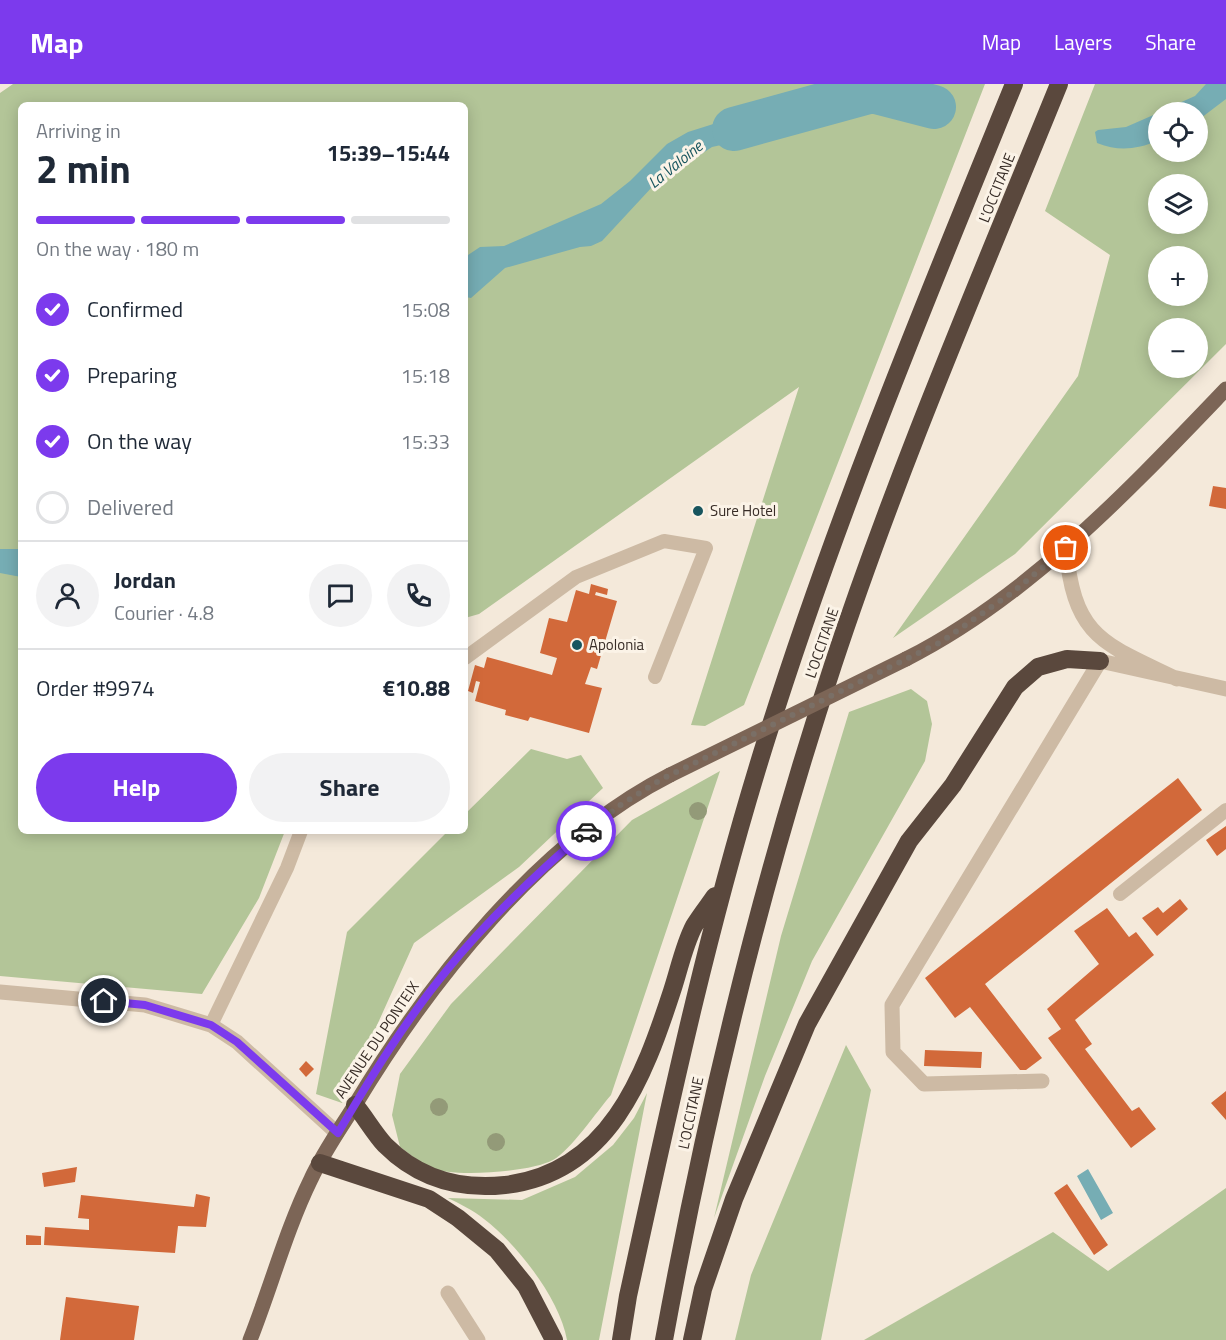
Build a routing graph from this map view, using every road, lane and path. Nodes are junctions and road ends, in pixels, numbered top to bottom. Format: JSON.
{"nodes":[{"id":1,"x":1014,"y":84,"type":"edge"},
{"id":2,"x":1059,"y":84,"type":"edge"},
{"id":3,"x":1226,"y":389,"type":"edge"},
{"id":4,"x":1066,"y":548,"type":"junction"},
{"id":5,"x":468,"y":656,"type":"edge"},
{"id":6,"x":1100,"y":661,"type":"junction"},
{"id":7,"x":656,"y":677,"type":"dead end"},
{"id":8,"x":1177,"y":679,"type":"junction"},
{"id":9,"x":1226,"y":689,"type":"edge"},
{"id":10,"x":1226,"y":810,"type":"edge"},
{"id":11,"x":300,"y":834,"type":"edge"},
{"id":12,"x":723,"y":885,"type":"junction"},
{"id":13,"x":1120,"y":894,"type":"dead end"},
{"id":14,"x":0,"y":992,"type":"edge"},
{"id":15,"x":211,"y":1025,"type":"junction"},
{"id":16,"x":1042,"y":1081,"type":"dead end"},
{"id":17,"x":355,"y":1105,"type":"junction"},
{"id":18,"x":338,"y":1133,"type":"junction"},
{"id":19,"x":320,"y":1163,"type":"junction"},
{"id":20,"x":448,"y":1293,"type":"dead end"},
{"id":21,"x":250,"y":1340,"type":"edge"},
{"id":22,"x":478,"y":1340,"type":"edge"},
{"id":23,"x":554,"y":1340,"type":"edge"},
{"id":24,"x":621,"y":1340,"type":"edge"},
{"id":25,"x":664,"y":1340,"type":"edge"},
{"id":26,"x":692,"y":1340,"type":"edge"}],
"edges":[{"from":1,"to":12,"type":"highway","name":"L'OCCITANE"},
{"from":2,"to":25,"type":"highway","name":"L'OCCITANE"},
{"from":3,"to":4,"type":"main road"},
{"from":4,"to":8,"type":"street"},
{"from":4,"to":17,"type":"main road","name":"AVENUE DU PONTEIX","bridge":true},
{"from":5,"to":7,"type":"lane"},
{"from":6,"to":8,"type":"street"},
{"from":6,"to":16,"type":"street"},
{"from":6,"to":26,"type":"highway"},
{"from":8,"to":9,"type":"street"},
{"from":10,"to":13,"type":"lane"},
{"from":11,"to":15,"type":"lane"},
{"from":12,"to":17,"type":"highway"},
{"from":12,"to":24,"type":"highway","name":"L'OCCITANE"},
{"from":14,"to":15,"type":"street"},
{"from":15,"to":18,"type":"street"},
{"from":17,"to":18,"type":"main road","name":"AVENUE DU PONTEIX"},
{"from":18,"to":19,"type":"main road","name":"AVENUE DU PONTEIX"},
{"from":19,"to":21,"type":"main road","name":"AVENUE DU PONTEIX"},
{"from":19,"to":23,"type":"highway"},
{"from":20,"to":22,"type":"street"}]}
